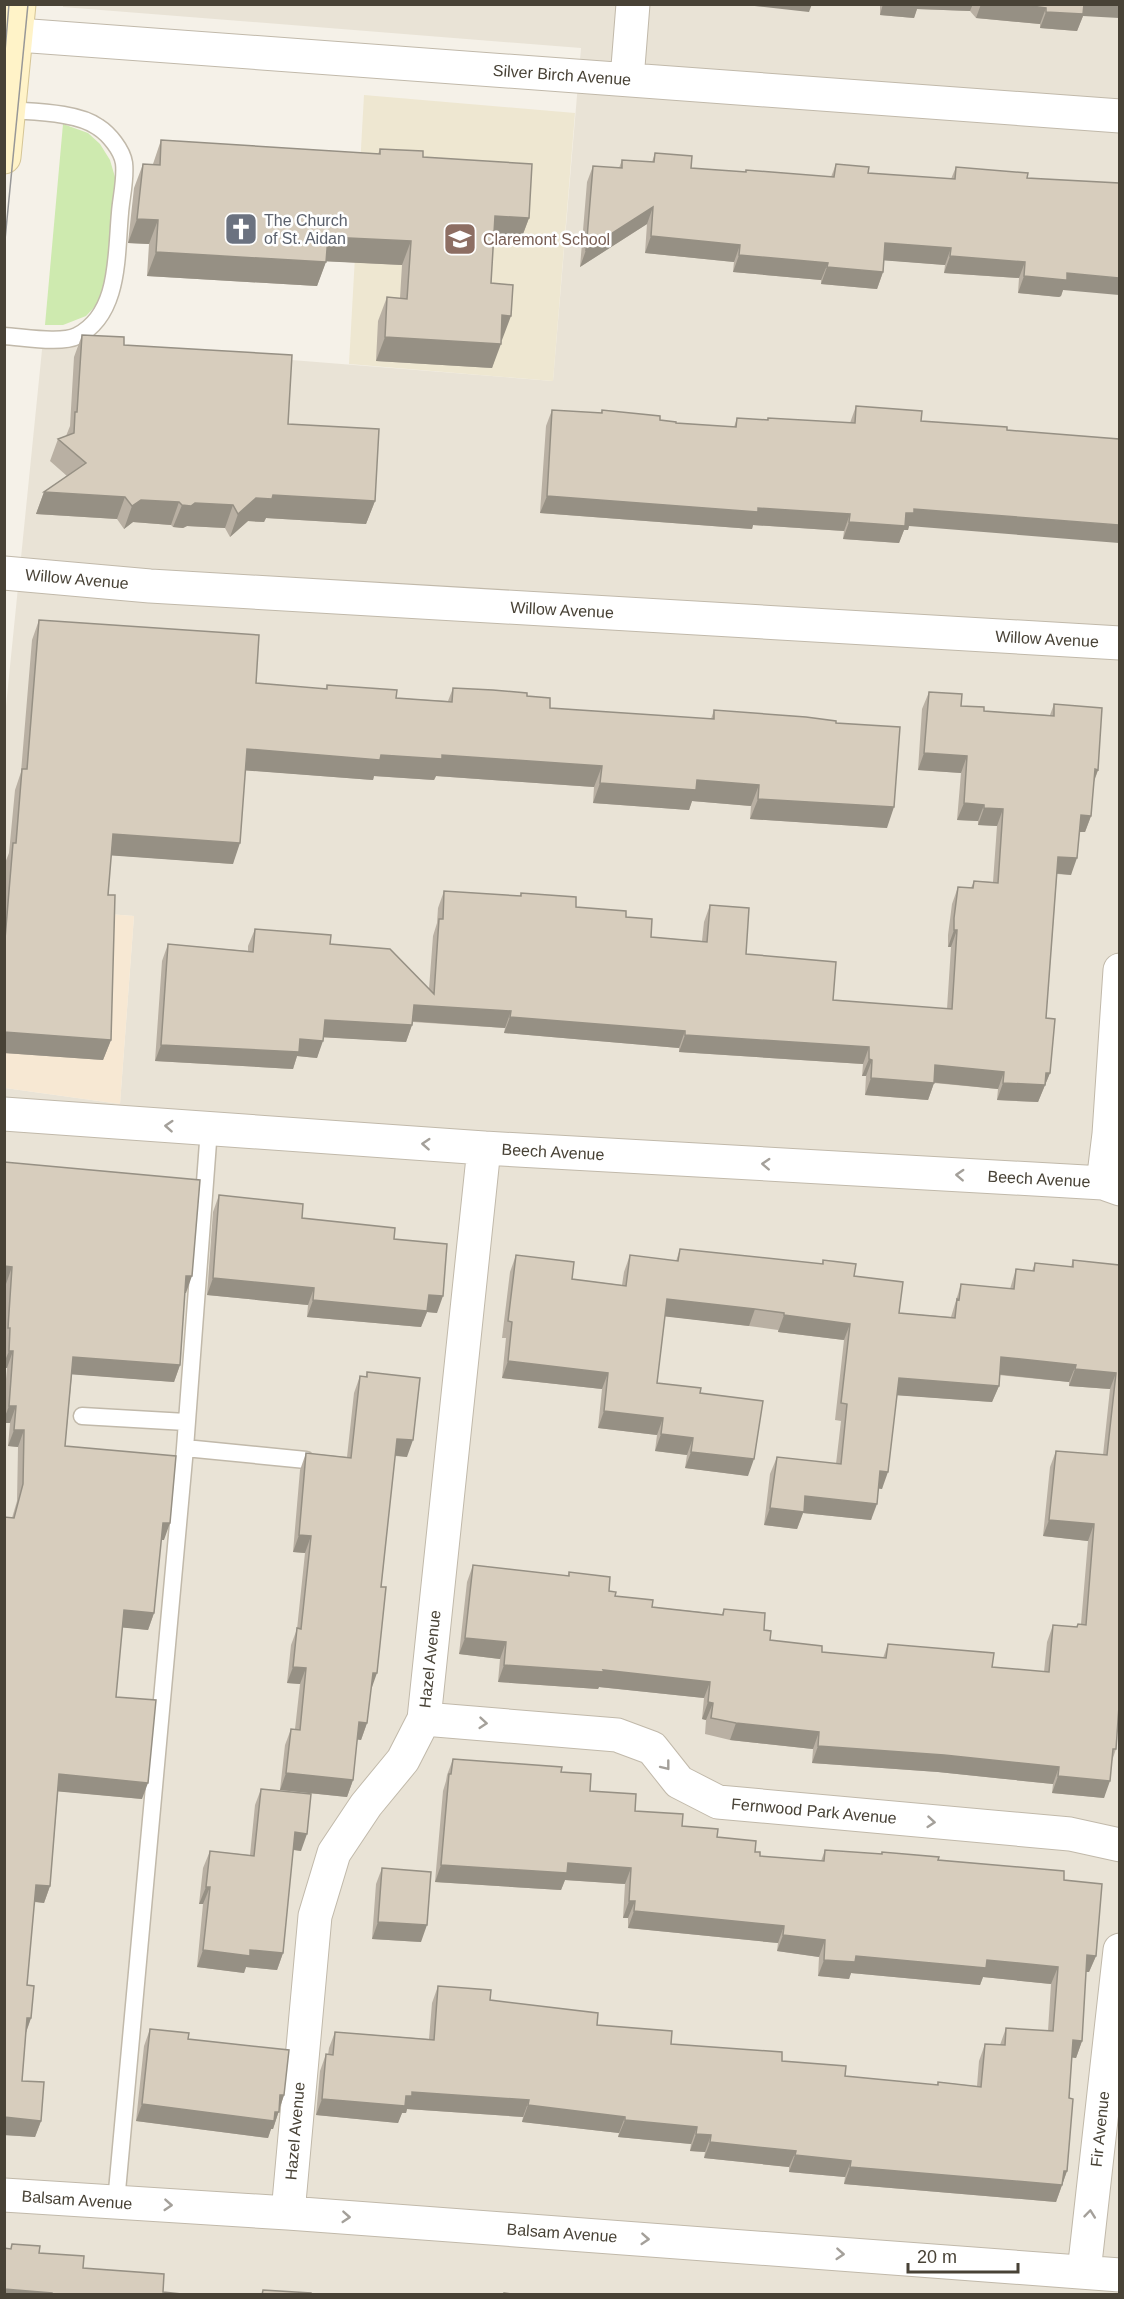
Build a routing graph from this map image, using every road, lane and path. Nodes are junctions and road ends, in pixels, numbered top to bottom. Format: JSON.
{"nodes":[{"id":1,"x":633,"y":4,"type":"edge"},
{"id":2,"x":13,"y":24,"type":"edge"},
{"id":3,"x":627,"y":80,"type":"junction"},
{"id":4,"x":9,"y":110,"type":"junction"},
{"id":5,"x":1119,"y":116,"type":"edge"},
{"id":6,"x":4,"y":157,"type":"edge"},
{"id":7,"x":4,"y":336,"type":"edge"},
{"id":8,"x":4,"y":573,"type":"edge"},
{"id":9,"x":1119,"y":643,"type":"edge"},
{"id":10,"x":1119,"y":970,"type":"edge"},
{"id":11,"x":4,"y":1114,"type":"edge"},
{"id":12,"x":209,"y":1129,"type":"junction"},
{"id":13,"x":484,"y":1148,"type":"junction"},
{"id":14,"x":1111,"y":1186,"type":"edge"},
{"id":15,"x":82,"y":1416,"type":"dead end"},
{"id":16,"x":186,"y":1422,"type":"junction"},
{"id":17,"x":185,"y":1448,"type":"junction"},
{"id":18,"x":306,"y":1460,"type":"edge"},
{"id":19,"x":424,"y":1719,"type":"junction"},
{"id":20,"x":1119,"y":1845,"type":"edge"},
{"id":21,"x":1119,"y":1950,"type":"edge"},
{"id":22,"x":4,"y":2195,"type":"edge"},
{"id":23,"x":116,"y":2202,"type":"junction"},
{"id":24,"x":288,"y":2213,"type":"junction"},
{"id":25,"x":1084,"y":2272,"type":"junction"},
{"id":26,"x":1119,"y":2275,"type":"edge"}],
"edges":[{"from":1,"to":3,"type":"street"},
{"from":2,"to":3,"type":"street","name":"Silver Birch Avenue"},
{"from":2,"to":4,"type":"main road"},
{"from":3,"to":5,"type":"street","name":"Silver Birch Avenue"},
{"from":4,"to":6,"type":"main road"},
{"from":4,"to":7,"type":"lane"},
{"from":8,"to":9,"type":"street","name":"Willow Avenue"},
{"from":10,"to":14,"type":"street"},
{"from":12,"to":11,"type":"street","name":"Beech Avenue","one_way":true},
{"from":13,"to":12,"type":"street","name":"Beech Avenue","one_way":true},
{"from":12,"to":16,"type":"lane"},
{"from":14,"to":13,"type":"street","name":"Beech Avenue","one_way":true},
{"from":13,"to":19,"type":"street","name":"Hazel Avenue"},
{"from":15,"to":16,"type":"lane"},
{"from":16,"to":17,"type":"lane"},
{"from":17,"to":18,"type":"lane"},
{"from":17,"to":23,"type":"lane"},
{"from":19,"to":20,"type":"street","name":"Fernwood Park Avenue","one_way":true},
{"from":19,"to":24,"type":"street","name":"Hazel Avenue"},
{"from":25,"to":21,"type":"street","name":"Fir Avenue","one_way":true},
{"from":22,"to":23,"type":"street","name":"Balsam Avenue"},
{"from":23,"to":24,"type":"street","name":"Balsam Avenue","one_way":true},
{"from":24,"to":25,"type":"street","name":"Balsam Avenue","one_way":true},
{"from":25,"to":26,"type":"street","name":"Balsam Avenue"}]}
